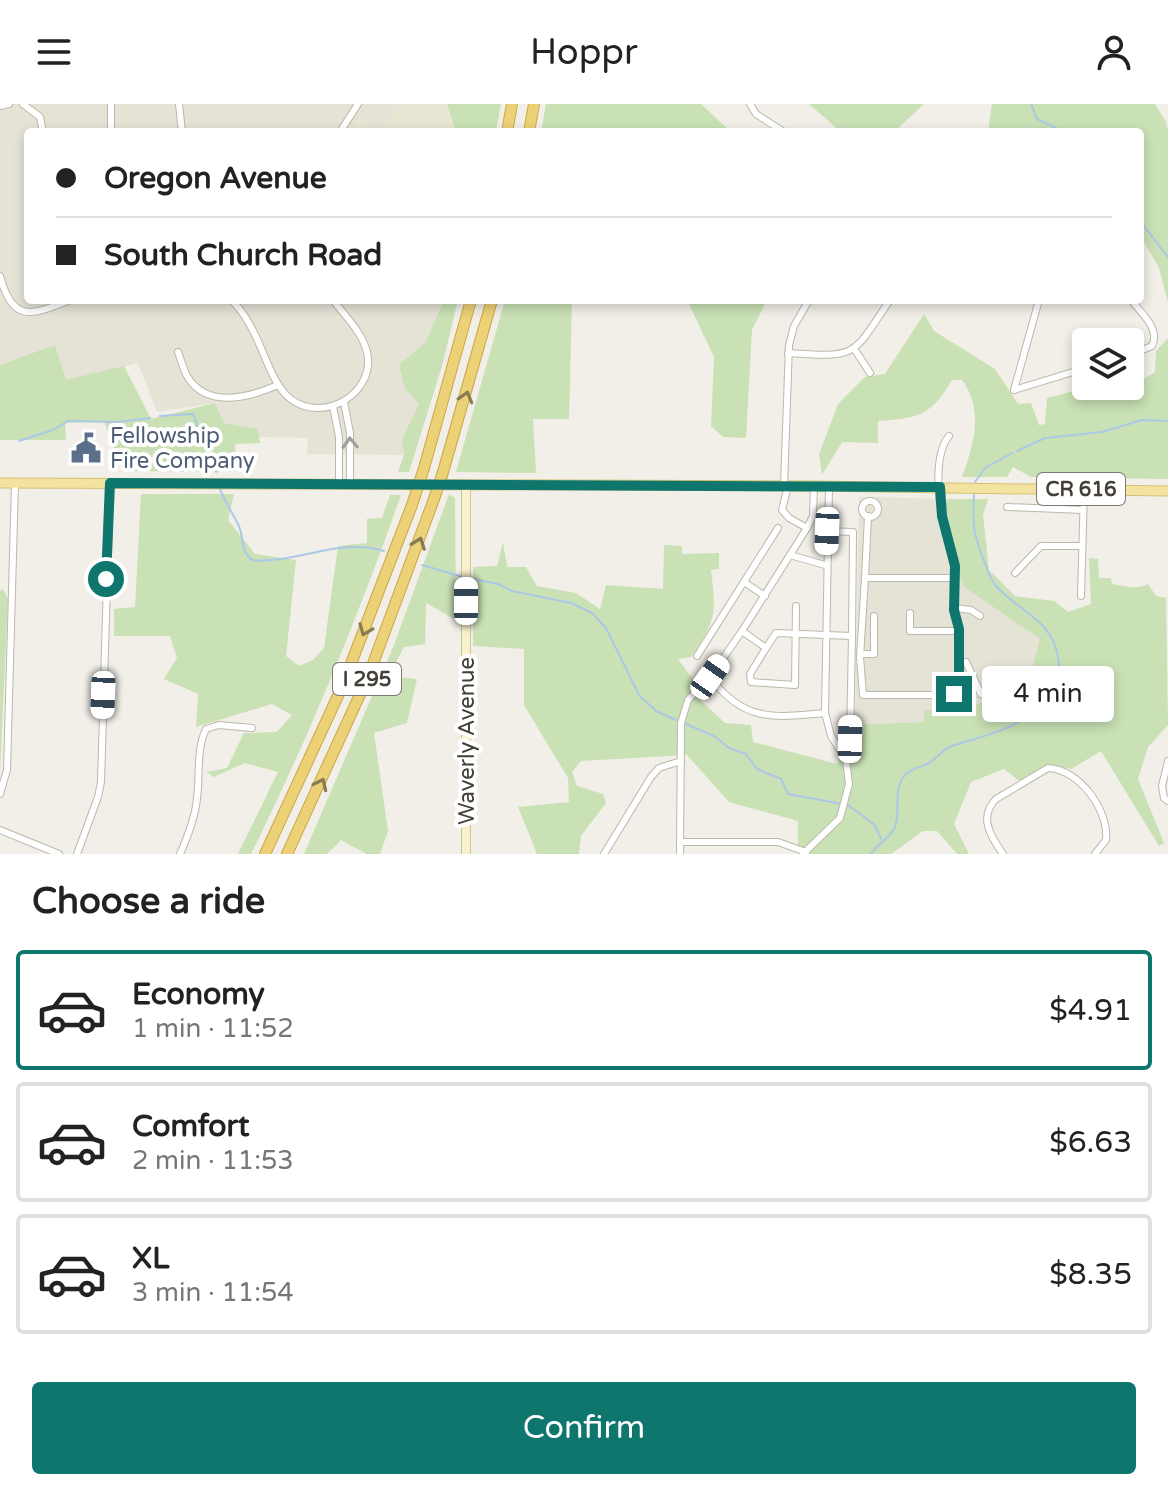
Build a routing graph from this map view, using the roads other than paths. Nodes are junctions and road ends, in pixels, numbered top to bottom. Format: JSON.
{"nodes":[{"id":1,"x":9,"y":104,"type":"edge"},
{"id":2,"x":23,"y":104,"type":"edge"},
{"id":3,"x":111,"y":104,"type":"edge"},
{"id":4,"x":179,"y":104,"type":"edge"},
{"id":5,"x":358,"y":104,"type":"edge"},
{"id":6,"x":512,"y":104,"type":"edge"},
{"id":7,"x":534,"y":104,"type":"edge"},
{"id":8,"x":750,"y":104,"type":"edge"},
{"id":9,"x":0,"y":106,"type":"edge"},
{"id":10,"x":42,"y":128,"type":"edge"},
{"id":11,"x":111,"y":128,"type":"edge"},
{"id":12,"x":182,"y":128,"type":"edge"},
{"id":13,"x":343,"y":128,"type":"edge"},
{"id":14,"x":508,"y":128,"type":"edge"},
{"id":15,"x":530,"y":128,"type":"edge"},
{"id":16,"x":778,"y":128,"type":"edge"},
{"id":17,"x":0,"y":276,"type":"edge"},
{"id":18,"x":59,"y":304,"type":"edge"},
{"id":19,"x":234,"y":304,"type":"edge"},
{"id":20,"x":336,"y":304,"type":"edge"},
{"id":21,"x":470,"y":304,"type":"edge"},
{"id":22,"x":491,"y":304,"type":"edge"},
{"id":23,"x":807,"y":304,"type":"edge"},
{"id":24,"x":887,"y":304,"type":"edge"},
{"id":25,"x":1038,"y":304,"type":"edge"},
{"id":26,"x":1134,"y":304,"type":"edge"},
{"id":27,"x":1144,"y":349,"type":"edge"},
{"id":28,"x":855,"y":350,"type":"junction"},
{"id":29,"x":178,"y":352,"type":"dead end"},
{"id":30,"x":788,"y":353,"type":"junction"},
{"id":31,"x":1072,"y":372,"type":"edge"},
{"id":32,"x":870,"y":373,"type":"dead end"},
{"id":33,"x":278,"y":385,"type":"junction"},
{"id":34,"x":344,"y":402,"type":"junction"},
{"id":35,"x":333,"y":406,"type":"junction"},
{"id":36,"x":949,"y":436,"type":"dead end"},
{"id":37,"x":0,"y":483,"type":"edge"},
{"id":38,"x":15,"y":483,"type":"junction"},
{"id":39,"x":110,"y":483,"type":"junction"},
{"id":40,"x":344,"y":484,"type":"junction"},
{"id":41,"x":466,"y":485,"type":"junction"},
{"id":42,"x":786,"y":486,"type":"junction"},
{"id":43,"x":814,"y":486,"type":"junction"},
{"id":44,"x":829,"y":486,"type":"junction"},
{"id":45,"x":940,"y":487,"type":"junction"},
{"id":46,"x":1084,"y":489,"type":"junction"},
{"id":47,"x":1168,"y":491,"type":"edge"},
{"id":48,"x":1007,"y":507,"type":"dead end"},
{"id":49,"x":1083,"y":510,"type":"junction"},
{"id":50,"x":868,"y":516,"type":"dead end"},
{"id":51,"x":778,"y":528,"type":"dead end"},
{"id":52,"x":807,"y":528,"type":"junction"},
{"id":53,"x":827,"y":531,"type":"junction"},
{"id":54,"x":1082,"y":546,"type":"junction"},
{"id":55,"x":790,"y":555,"type":"junction"},
{"id":56,"x":825,"y":565,"type":"junction"},
{"id":57,"x":1015,"y":573,"type":"dead end"},
{"id":58,"x":865,"y":578,"type":"junction"},
{"id":59,"x":954,"y":578,"type":"junction"},
{"id":60,"x":744,"y":582,"type":"junction"},
{"id":61,"x":765,"y":596,"type":"junction"},
{"id":62,"x":1081,"y":596,"type":"dead end"},
{"id":63,"x":796,"y":606,"type":"dead end"},
{"id":64,"x":954,"y":608,"type":"junction"},
{"id":65,"x":910,"y":613,"type":"dead end"},
{"id":66,"x":874,"y":616,"type":"dead end"},
{"id":67,"x":980,"y":616,"type":"dead end"},
{"id":68,"x":742,"y":631,"type":"junction"},
{"id":69,"x":959,"y":631,"type":"junction"},
{"id":70,"x":796,"y":634,"type":"junction"},
{"id":71,"x":825,"y":635,"type":"junction"},
{"id":72,"x":852,"y":636,"type":"junction"},
{"id":73,"x":766,"y":648,"type":"junction"},
{"id":74,"x":861,"y":654,"type":"junction"},
{"id":75,"x":697,"y":656,"type":"dead end"},
{"id":76,"x":959,"y":662,"type":"junction"},
{"id":77,"x":710,"y":677,"type":"junction"},
{"id":78,"x":981,"y":694,"type":"dead end"},
{"id":79,"x":825,"y":713,"type":"junction"},
{"id":80,"x":252,"y":728,"type":"dead end"},
{"id":81,"x":838,"y":747,"type":"junction"},
{"id":82,"x":681,"y":761,"type":"junction"},
{"id":83,"x":1168,"y":761,"type":"edge"},
{"id":84,"x":0,"y":794,"type":"edge"},
{"id":85,"x":1168,"y":801,"type":"edge"},
{"id":86,"x":0,"y":830,"type":"edge"},
{"id":87,"x":680,"y":842,"type":"junction"},
{"id":88,"x":805,"y":853,"type":"edge"},
{"id":89,"x":59,"y":854,"type":"edge"},
{"id":90,"x":77,"y":854,"type":"edge"},
{"id":91,"x":180,"y":854,"type":"edge"},
{"id":92,"x":262,"y":854,"type":"edge"},
{"id":93,"x":287,"y":854,"type":"edge"},
{"id":94,"x":466,"y":854,"type":"edge"},
{"id":95,"x":604,"y":854,"type":"edge"},
{"id":96,"x":680,"y":854,"type":"edge"},
{"id":97,"x":1003,"y":854,"type":"edge"},
{"id":98,"x":1095,"y":854,"type":"edge"}],
"edges":[{"from":1,"to":9,"type":"street"},
{"from":2,"to":10,"type":"street"},
{"from":3,"to":11,"type":"street"},
{"from":4,"to":12,"type":"street"},
{"from":5,"to":13,"type":"street"},
{"from":6,"to":14,"type":"highway"},
{"from":7,"to":15,"type":"highway"},
{"from":8,"to":16,"type":"street"},
{"from":17,"to":18,"type":"street"},
{"from":19,"to":33,"type":"street"},
{"from":20,"to":34,"type":"street"},
{"from":21,"to":92,"type":"highway","number":"I 295","one_way":true,"bridge":true},
{"from":93,"to":22,"type":"highway","number":"I 295","one_way":true,"bridge":true},
{"from":23,"to":30,"type":"street"},
{"from":24,"to":28,"type":"street"},
{"from":25,"to":31,"type":"street"},
{"from":26,"to":27,"type":"street"},
{"from":28,"to":30,"type":"street"},
{"from":28,"to":32,"type":"street"},
{"from":29,"to":33,"type":"street"},
{"from":30,"to":42,"type":"street"},
{"from":33,"to":35,"type":"street"},
{"from":34,"to":35,"type":"street"},
{"from":40,"to":34,"type":"street","one_way":true},
{"from":35,"to":40,"type":"street"},
{"from":36,"to":45,"type":"street"},
{"from":37,"to":38,"type":"main road","number":"CR 616"},
{"from":38,"to":39,"type":"main road","number":"CR 616"},
{"from":38,"to":84,"type":"street"},
{"from":39,"to":40,"type":"main road","number":"CR 616"},
{"from":39,"to":90,"type":"street"},
{"from":40,"to":41,"type":"main road","number":"CR 616"},
{"from":41,"to":42,"type":"main road","number":"CR 616"},
{"from":41,"to":94,"type":"street","name":"Waverly Avenue"},
{"from":42,"to":43,"type":"main road","number":"CR 616"},
{"from":42,"to":52,"type":"street"},
{"from":43,"to":44,"type":"main road","number":"CR 616"},
{"from":43,"to":52,"type":"street"},
{"from":44,"to":45,"type":"main road","number":"CR 616"},
{"from":44,"to":53,"type":"street"},
{"from":45,"to":46,"type":"main road","number":"CR 616"},
{"from":45,"to":59,"type":"street"},
{"from":46,"to":47,"type":"main road","number":"CR 616"},
{"from":46,"to":49,"type":"street"},
{"from":48,"to":49,"type":"street"},
{"from":49,"to":54,"type":"street"},
{"from":50,"to":58,"type":"street"},
{"from":51,"to":60,"type":"street"},
{"from":52,"to":55,"type":"street"},
{"from":53,"to":56,"type":"street"},
{"from":53,"to":72,"type":"street"},
{"from":54,"to":57,"type":"street"},
{"from":54,"to":62,"type":"street"},
{"from":55,"to":56,"type":"street"},
{"from":55,"to":61,"type":"street"},
{"from":56,"to":71,"type":"street"},
{"from":58,"to":59,"type":"street"},
{"from":58,"to":74,"type":"street"},
{"from":59,"to":64,"type":"street"},
{"from":60,"to":61,"type":"street"},
{"from":60,"to":75,"type":"street"},
{"from":61,"to":68,"type":"street"},
{"from":63,"to":70,"type":"street"},
{"from":64,"to":67,"type":"street"},
{"from":64,"to":69,"type":"street"},
{"from":65,"to":69,"type":"street"},
{"from":66,"to":74,"type":"street"},
{"from":68,"to":73,"type":"street"},
{"from":68,"to":77,"type":"street"},
{"from":69,"to":76,"type":"street"},
{"from":70,"to":71,"type":"street"},
{"from":70,"to":73,"type":"street"},
{"from":70,"to":73,"type":"street"},
{"from":71,"to":72,"type":"street"},
{"from":71,"to":79,"type":"street"},
{"from":72,"to":81,"type":"street"},
{"from":74,"to":76,"type":"street"},
{"from":76,"to":78,"type":"street"},
{"from":77,"to":79,"type":"street"},
{"from":77,"to":82,"type":"street"},
{"from":79,"to":81,"type":"street"},
{"from":80,"to":91,"type":"street"},
{"from":81,"to":88,"type":"street"},
{"from":82,"to":87,"type":"street"},
{"from":82,"to":95,"type":"street"},
{"from":83,"to":85,"type":"street"},
{"from":86,"to":89,"type":"street"},
{"from":87,"to":88,"type":"street"},
{"from":87,"to":96,"type":"street"},
{"from":97,"to":98,"type":"street"}]}
